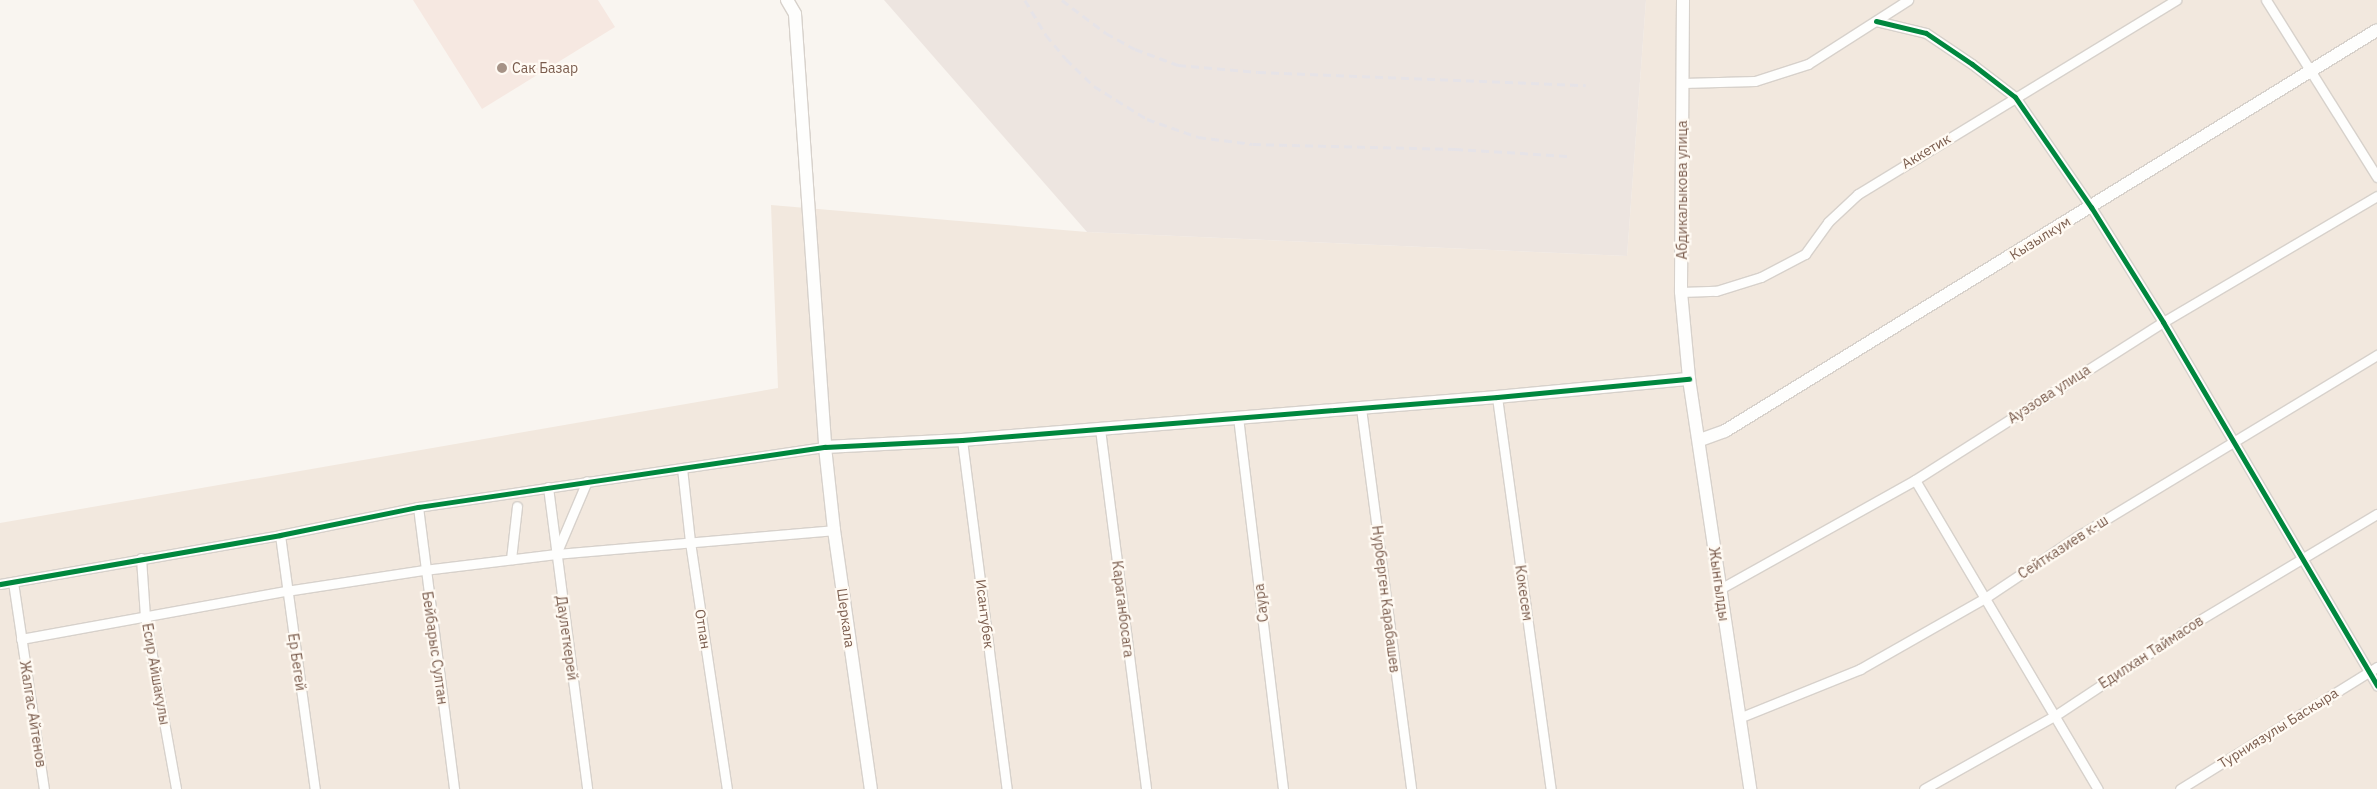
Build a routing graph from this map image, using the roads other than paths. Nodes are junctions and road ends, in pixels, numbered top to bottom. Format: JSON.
{"nodes":[{"id":1,"x":787,"y":0,"type":"edge"},
{"id":2,"x":1683,"y":0,"type":"edge"},
{"id":3,"x":1908,"y":0,"type":"edge"},
{"id":4,"x":2176,"y":0,"type":"edge"},
{"id":5,"x":2266,"y":0,"type":"edge"},
{"id":6,"x":1876,"y":21,"type":"junction"},
{"id":7,"x":2377,"y":30,"type":"edge"},
{"id":8,"x":2310,"y":70,"type":"junction"},
{"id":9,"x":1683,"y":83,"type":"junction"},
{"id":10,"x":2015,"y":97,"type":"junction"},
{"id":11,"x":2377,"y":177,"type":"edge"},
{"id":12,"x":2377,"y":196,"type":"edge"},
{"id":13,"x":2091,"y":207,"type":"junction"},
{"id":14,"x":1681,"y":292,"type":"junction"},
{"id":15,"x":2163,"y":322,"type":"junction"},
{"id":16,"x":2377,"y":356,"type":"edge"},
{"id":17,"x":1689,"y":379,"type":"junction"},
{"id":18,"x":1497,"y":397,"type":"junction"},
{"id":19,"x":1361,"y":408,"type":"junction"},
{"id":20,"x":1238,"y":417,"type":"junction"},
{"id":21,"x":1100,"y":429,"type":"junction"},
{"id":22,"x":962,"y":440,"type":"junction"},
{"id":23,"x":1700,"y":440,"type":"junction"},
{"id":24,"x":2232,"y":442,"type":"junction"},
{"id":25,"x":825,"y":447,"type":"junction"},
{"id":26,"x":682,"y":468,"type":"junction"},
{"id":27,"x":1915,"y":480,"type":"junction"},
{"id":28,"x":587,"y":481,"type":"junction"},
{"id":29,"x":548,"y":487,"type":"junction"},
{"id":30,"x":517,"y":506,"type":"dead end"},
{"id":31,"x":418,"y":507,"type":"junction"},
{"id":32,"x":2377,"y":514,"type":"edge"},
{"id":33,"x":834,"y":530,"type":"junction"},
{"id":34,"x":280,"y":535,"type":"junction"},
{"id":35,"x":690,"y":542,"type":"junction"},
{"id":36,"x":556,"y":554,"type":"junction"},
{"id":37,"x":141,"y":558,"type":"junction"},
{"id":38,"x":511,"y":559,"type":"junction"},
{"id":39,"x":2302,"y":559,"type":"junction"},
{"id":40,"x":424,"y":570,"type":"junction"},
{"id":41,"x":13,"y":582,"type":"junction"},
{"id":42,"x":0,"y":584,"type":"edge"},
{"id":43,"x":1720,"y":589,"type":"junction"},
{"id":44,"x":286,"y":591,"type":"junction"},
{"id":45,"x":1984,"y":598,"type":"junction"},
{"id":46,"x":145,"y":616,"type":"junction"},
{"id":47,"x":21,"y":639,"type":"junction"},
{"id":48,"x":2377,"y":666,"type":"edge"},
{"id":49,"x":2369,"y":672,"type":"junction"},
{"id":50,"x":2377,"y":686,"type":"edge"},
{"id":51,"x":2056,"y":715,"type":"junction"},
{"id":52,"x":1739,"y":718,"type":"junction"},
{"id":53,"x":44,"y":789,"type":"edge"},
{"id":54,"x":176,"y":789,"type":"edge"},
{"id":55,"x":315,"y":789,"type":"edge"},
{"id":56,"x":454,"y":789,"type":"edge"},
{"id":57,"x":588,"y":789,"type":"edge"},
{"id":58,"x":727,"y":789,"type":"edge"},
{"id":59,"x":871,"y":789,"type":"edge"},
{"id":60,"x":1007,"y":789,"type":"edge"},
{"id":61,"x":1146,"y":789,"type":"edge"},
{"id":62,"x":1283,"y":789,"type":"edge"},
{"id":63,"x":1411,"y":789,"type":"edge"},
{"id":64,"x":1552,"y":789,"type":"edge"},
{"id":65,"x":1750,"y":789,"type":"edge"},
{"id":66,"x":1924,"y":789,"type":"edge"},
{"id":67,"x":2098,"y":789,"type":"edge"},
{"id":68,"x":2180,"y":789,"type":"edge"}],
"edges":[{"from":1,"to":25,"type":"street","name":"Шеркала"},
{"from":2,"to":9,"type":"street","name":"Абдикалыкова улица"},
{"from":3,"to":6,"type":"street"},
{"from":4,"to":10,"type":"street","name":"Аккетик"},
{"from":5,"to":8,"type":"street"},
{"from":6,"to":9,"type":"street"},
{"from":6,"to":10,"type":"street"},
{"from":7,"to":8,"type":"street","name":"Кызылкум"},
{"from":8,"to":11,"type":"street"},
{"from":8,"to":13,"type":"street","name":"Кызылкум"},
{"from":9,"to":14,"type":"street","name":"Абдикалыкова улица"},
{"from":10,"to":13,"type":"street"},
{"from":10,"to":14,"type":"street","name":"Аккетик"},
{"from":12,"to":15,"type":"street","name":"Ауэзова улица"},
{"from":13,"to":15,"type":"street"},
{"from":13,"to":23,"type":"street","name":"Кызылкум"},
{"from":14,"to":17,"type":"street","name":"Абдикалыкова улица"},
{"from":15,"to":24,"type":"street"},
{"from":15,"to":27,"type":"street","name":"Ауэзова улица"},
{"from":16,"to":24,"type":"street","name":"Сейтказиев к-ш"},
{"from":17,"to":18,"type":"street"},
{"from":17,"to":23,"type":"street","name":"Жынгылды"},
{"from":18,"to":19,"type":"street"},
{"from":18,"to":64,"type":"street","name":"Кокесем"},
{"from":19,"to":20,"type":"street"},
{"from":19,"to":63,"type":"street","name":"Нурберген Карабашев"},
{"from":20,"to":21,"type":"street"},
{"from":20,"to":62,"type":"street","name":"Саура"},
{"from":21,"to":22,"type":"street"},
{"from":21,"to":61,"type":"street","name":"Караганбосага"},
{"from":22,"to":25,"type":"street"},
{"from":22,"to":60,"type":"street","name":"Исантубек"},
{"from":23,"to":43,"type":"street","name":"Жынгылды"},
{"from":24,"to":39,"type":"street"},
{"from":24,"to":45,"type":"street","name":"Сейтказиев к-ш"},
{"from":25,"to":26,"type":"street"},
{"from":25,"to":33,"type":"street","name":"Шеркала"},
{"from":26,"to":28,"type":"street"},
{"from":26,"to":35,"type":"street","name":"Отпан"},
{"from":27,"to":43,"type":"street","name":"Ауэзова улица"},
{"from":27,"to":45,"type":"street"},
{"from":28,"to":29,"type":"street"},
{"from":28,"to":36,"type":"street"},
{"from":29,"to":31,"type":"street"},
{"from":29,"to":36,"type":"street","name":"Даулеткерей"},
{"from":30,"to":38,"type":"street"},
{"from":31,"to":34,"type":"street"},
{"from":31,"to":40,"type":"street","name":"Бейбарыс Султан"},
{"from":32,"to":39,"type":"street","name":"Едилхан Таймасов"},
{"from":33,"to":35,"type":"street"},
{"from":33,"to":59,"type":"street","name":"Шеркала"},
{"from":34,"to":37,"type":"street"},
{"from":34,"to":44,"type":"street","name":"Ер Бегей"},
{"from":35,"to":36,"type":"street"},
{"from":35,"to":58,"type":"street","name":"Отпан"},
{"from":36,"to":38,"type":"street"},
{"from":36,"to":57,"type":"street","name":"Даулеткерей"},
{"from":37,"to":41,"type":"street"},
{"from":37,"to":46,"type":"street","name":"Есир Айшакулы"},
{"from":38,"to":40,"type":"street"},
{"from":39,"to":49,"type":"street"},
{"from":39,"to":51,"type":"street","name":"Едилхан Таймасов"},
{"from":40,"to":44,"type":"street"},
{"from":40,"to":56,"type":"street","name":"Бейбарыс Султан"},
{"from":41,"to":42,"type":"street"},
{"from":41,"to":47,"type":"street","name":"Жалгас Айтенов"},
{"from":43,"to":52,"type":"street","name":"Жынгылды"},
{"from":44,"to":46,"type":"street"},
{"from":44,"to":55,"type":"street","name":"Ер Бегей"},
{"from":45,"to":51,"type":"street"},
{"from":45,"to":52,"type":"street","name":"Сейтказиев к-ш"},
{"from":46,"to":47,"type":"street"},
{"from":46,"to":54,"type":"street","name":"Есир Айшакулы"},
{"from":47,"to":53,"type":"street","name":"Жалгас Айтенов"},
{"from":48,"to":49,"type":"street","name":"Турниязулы Баскыра"},
{"from":49,"to":50,"type":"street"},
{"from":49,"to":68,"type":"street","name":"Турниязулы Баскыра"},
{"from":51,"to":66,"type":"street","name":"Едилхан Таймасов"},
{"from":51,"to":67,"type":"street"},
{"from":52,"to":65,"type":"street","name":"Жынгылды"}]}
